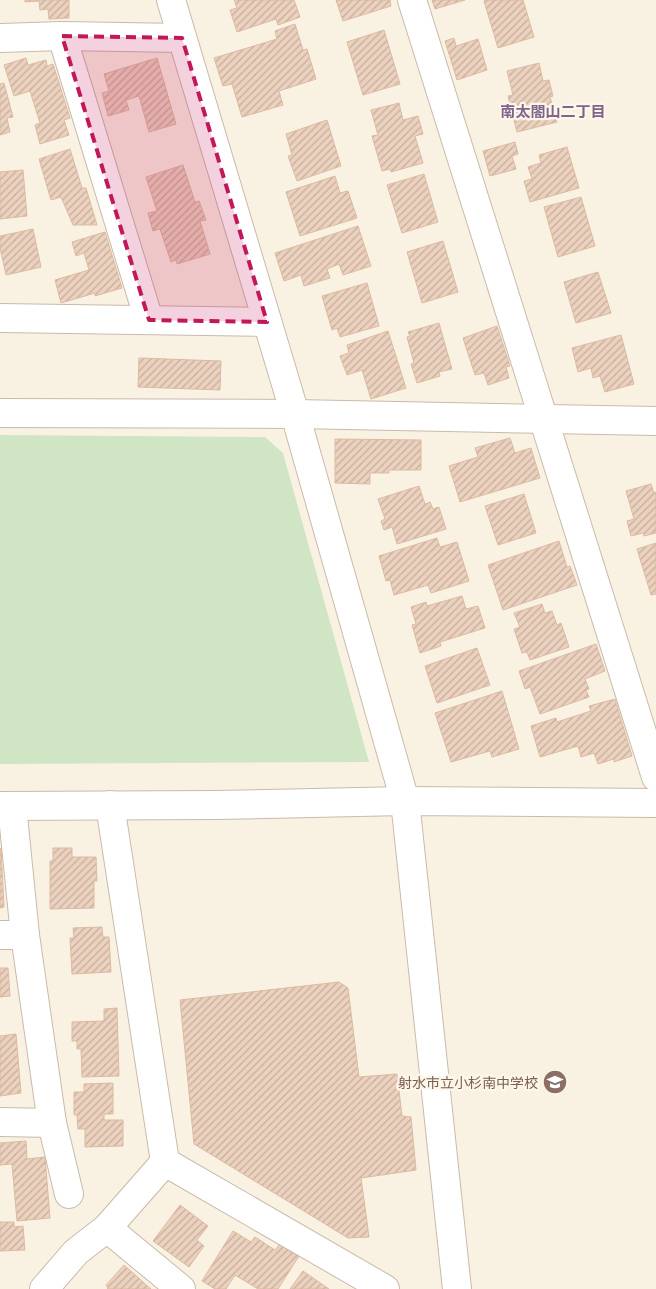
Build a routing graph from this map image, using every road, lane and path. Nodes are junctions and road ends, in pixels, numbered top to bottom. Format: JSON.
{"nodes":[{"id":1,"x":171,"y":0,"type":"edge"},
{"id":2,"x":412,"y":0,"type":"edge"},
{"id":3,"x":62,"y":36,"type":"junction"},
{"id":4,"x":0,"y":38,"type":"edge"},
{"id":5,"x":182,"y":38,"type":"junction"},
{"id":6,"x":0,"y":318,"type":"edge"},
{"id":7,"x":149,"y":320,"type":"junction"},
{"id":8,"x":268,"y":322,"type":"junction"},
{"id":9,"x":0,"y":413,"type":"edge"},
{"id":10,"x":295,"y":414,"type":"junction"},
{"id":11,"x":545,"y":419,"type":"junction"},
{"id":12,"x":656,"y":422,"type":"edge"},
{"id":13,"x":656,"y":777,"type":"edge"},
{"id":14,"x":405,"y":800,"type":"junction"},
{"id":15,"x":656,"y":803,"type":"edge"},
{"id":16,"x":110,"y":805,"type":"junction"},
{"id":17,"x":6,"y":806,"type":"edge"},
{"id":18,"x":13,"y":935,"type":"edge"},
{"id":19,"x":0,"y":1122,"type":"edge"},
{"id":20,"x":52,"y":1123,"type":"junction"},
{"id":21,"x":165,"y":1162,"type":"junction"},
{"id":22,"x":69,"y":1194,"type":"dead end"},
{"id":23,"x":107,"y":1228,"type":"junction"},
{"id":24,"x":44,"y":1289,"type":"edge"},
{"id":25,"x":181,"y":1289,"type":"edge"},
{"id":26,"x":384,"y":1289,"type":"edge"},
{"id":27,"x":457,"y":1289,"type":"edge"}],
"edges":[{"from":1,"to":5,"type":"street"},
{"from":2,"to":11,"type":"street"},
{"from":3,"to":4,"type":"street"},
{"from":3,"to":5,"type":"street"},
{"from":3,"to":7,"type":"street"},
{"from":5,"to":8,"type":"street"},
{"from":6,"to":7,"type":"street"},
{"from":7,"to":8,"type":"street"},
{"from":8,"to":10,"type":"street"},
{"from":9,"to":10,"type":"street"},
{"from":10,"to":11,"type":"street"},
{"from":10,"to":14,"type":"street"},
{"from":11,"to":12,"type":"street"},
{"from":11,"to":13,"type":"street"},
{"from":14,"to":15,"type":"street"},
{"from":14,"to":16,"type":"street"},
{"from":14,"to":27,"type":"street"},
{"from":16,"to":17,"type":"street"},
{"from":16,"to":21,"type":"street"},
{"from":17,"to":18,"type":"street"},
{"from":18,"to":20,"type":"street"},
{"from":19,"to":20,"type":"street"},
{"from":20,"to":22,"type":"street"},
{"from":21,"to":23,"type":"street"},
{"from":21,"to":26,"type":"street"},
{"from":23,"to":24,"type":"street"},
{"from":23,"to":25,"type":"street"}]}
